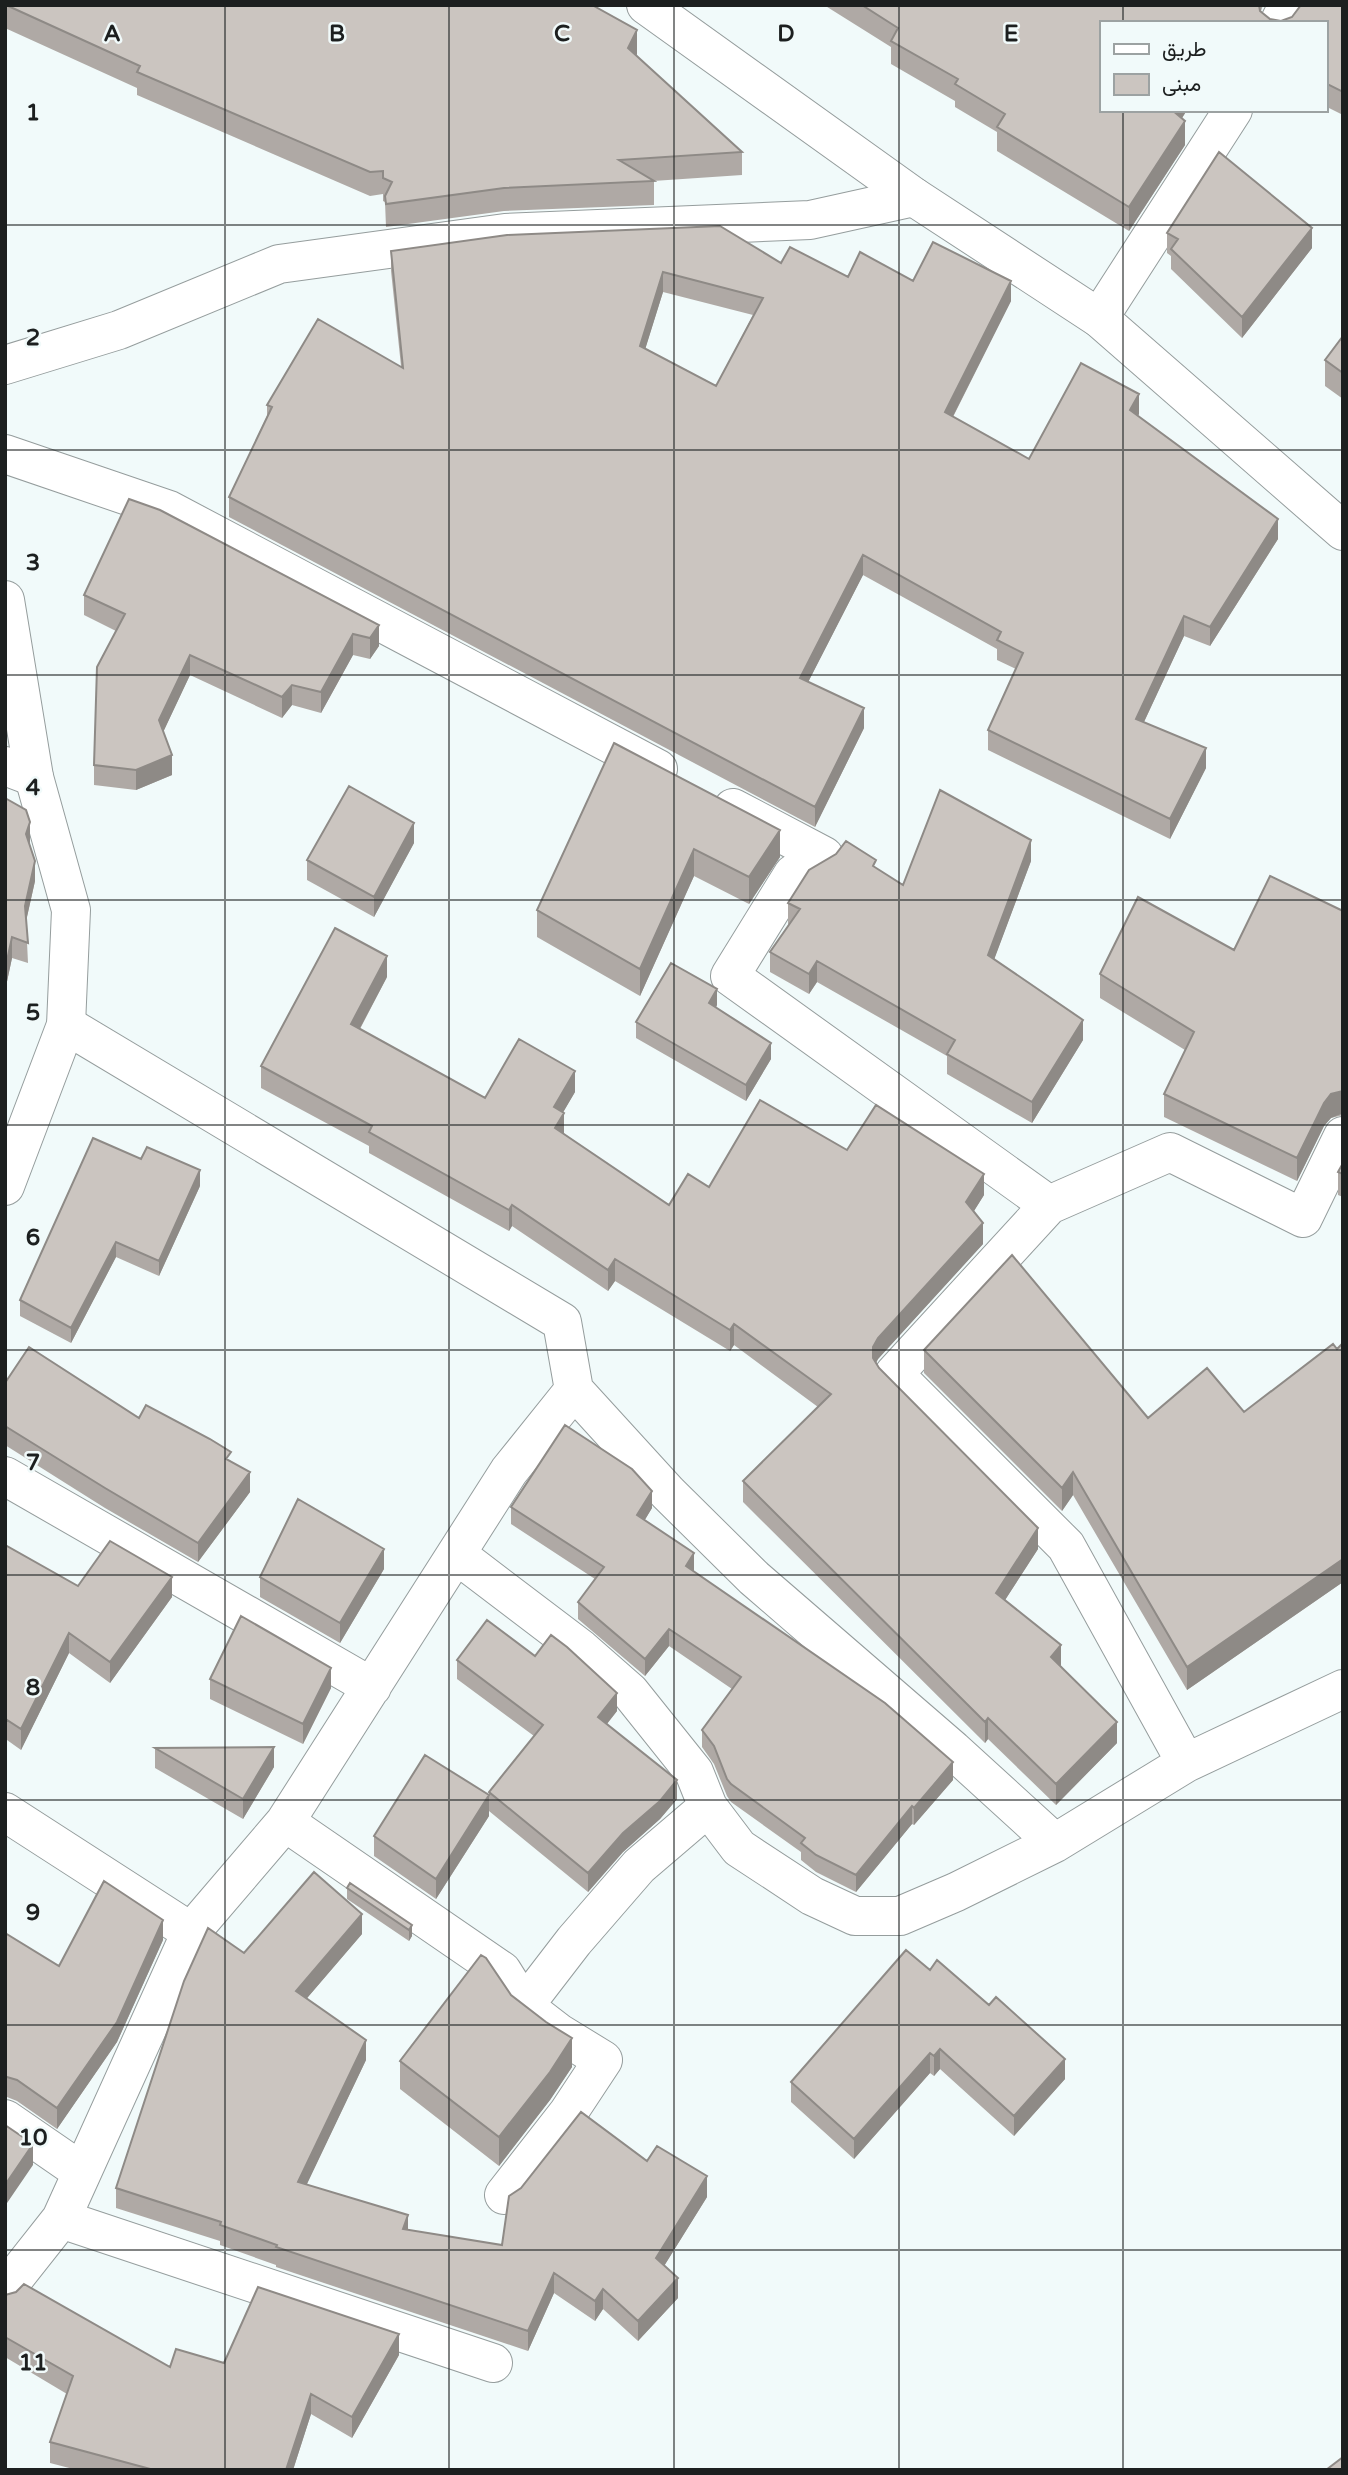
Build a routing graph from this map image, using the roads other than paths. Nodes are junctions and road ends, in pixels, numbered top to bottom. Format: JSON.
{"nodes":[{"id":1,"x":646,"y":5,"type":"edge"},
{"id":2,"x":1288,"y":5,"type":"edge"},
{"id":3,"x":1280,"y":21,"type":"edge"},
{"id":4,"x":1232,"y":112,"type":"edge"},
{"id":5,"x":914,"y":197,"type":"junction"},
{"id":6,"x":1099,"y":318,"type":"junction"},
{"id":7,"x":5,"y":365,"type":"edge"},
{"id":8,"x":5,"y":454,"type":"edge"},
{"id":9,"x":1343,"y":531,"type":"edge"},
{"id":10,"x":5,"y":600,"type":"edge"},
{"id":11,"x":20,"y":772,"type":"edge"},
{"id":12,"x":66,"y":1025,"type":"junction"},
{"id":13,"x":1343,"y":1136,"type":"edge"},
{"id":14,"x":5,"y":1186,"type":"edge"},
{"id":15,"x":1049,"y":1205,"type":"junction"},
{"id":16,"x":574,"y":1390,"type":"junction"},
{"id":17,"x":5,"y":1476,"type":"edge"},
{"id":18,"x":456,"y":1555,"type":"junction"},
{"id":19,"x":372,"y":1687,"type":"junction"},
{"id":20,"x":1343,"y":1689,"type":"edge"},
{"id":21,"x":1186,"y":1763,"type":"junction"},
{"id":22,"x":708,"y":1807,"type":"junction"},
{"id":23,"x":5,"y":1812,"type":"edge"},
{"id":24,"x":285,"y":1822,"type":"junction"},
{"id":25,"x":1055,"y":1843,"type":"junction"},
{"id":26,"x":191,"y":1932,"type":"junction"},
{"id":27,"x":524,"y":2006,"type":"junction"},
{"id":28,"x":5,"y":2119,"type":"edge"},
{"id":29,"x":82,"y":2172,"type":"junction"},
{"id":30,"x":504,"y":2194,"type":"dead end"},
{"id":31,"x":61,"y":2219,"type":"junction"},
{"id":32,"x":5,"y":2294,"type":"edge"},
{"id":33,"x":493,"y":2364,"type":"dead end"}],
"edges":[{"from":1,"to":5,"type":"street"},
{"from":2,"to":3,"type":"street"},
{"from":4,"to":6,"type":"street"},
{"from":5,"to":6,"type":"street"},
{"from":5,"to":7,"type":"street"},
{"from":6,"to":9,"type":"street"},
{"from":8,"to":15,"type":"street"},
{"from":10,"to":11,"type":"street"},
{"from":11,"to":12,"type":"street"},
{"from":12,"to":14,"type":"street"},
{"from":12,"to":16,"type":"street"},
{"from":13,"to":15,"type":"street"},
{"from":15,"to":21,"type":"street"},
{"from":16,"to":18,"type":"street"},
{"from":16,"to":25,"type":"street"},
{"from":17,"to":19,"type":"street"},
{"from":18,"to":19,"type":"street"},
{"from":18,"to":22,"type":"street"},
{"from":19,"to":24,"type":"street"},
{"from":20,"to":21,"type":"street"},
{"from":21,"to":25,"type":"street"},
{"from":22,"to":25,"type":"street"},
{"from":22,"to":27,"type":"street"},
{"from":23,"to":26,"type":"street"},
{"from":24,"to":26,"type":"street"},
{"from":24,"to":27,"type":"street"},
{"from":26,"to":29,"type":"street"},
{"from":27,"to":30,"type":"street"},
{"from":28,"to":29,"type":"street"},
{"from":29,"to":31,"type":"street"},
{"from":31,"to":32,"type":"street"},
{"from":31,"to":33,"type":"street"}]}
